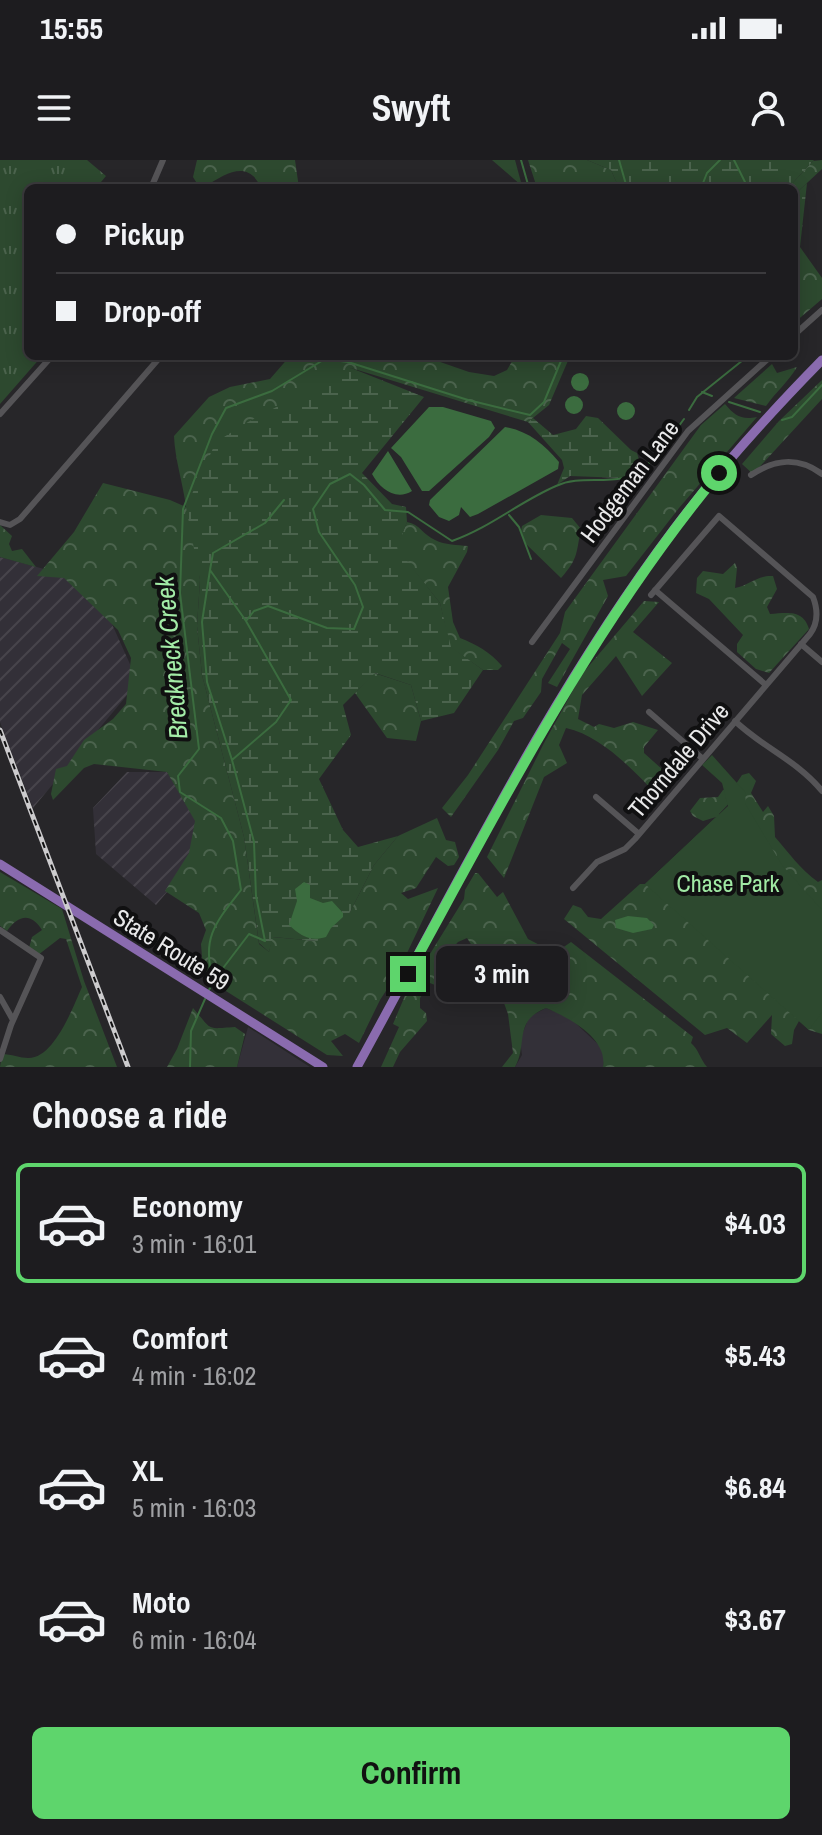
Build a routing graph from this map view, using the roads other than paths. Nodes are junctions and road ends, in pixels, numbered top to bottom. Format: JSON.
{"nodes":[{"id":1,"x":163,"y":160,"type":"edge"},
{"id":2,"x":154,"y":184,"type":"edge"},
{"id":3,"x":822,"y":310,"type":"edge"},
{"id":4,"x":798,"y":331,"type":"edge"},
{"id":5,"x":48,"y":360,"type":"edge"},
{"id":6,"x":158,"y":360,"type":"edge"},
{"id":7,"x":767,"y":360,"type":"edge"},
{"id":8,"x":822,"y":360,"type":"edge"},
{"id":9,"x":0,"y":414,"type":"edge"},
{"id":10,"x":822,"y":474,"type":"edge"},
{"id":11,"x":751,"y":475,"type":"dead end"},
{"id":12,"x":0,"y":522,"type":"edge"},
{"id":13,"x":532,"y":642,"type":"dead end"},
{"id":14,"x":801,"y":644,"type":"junction"},
{"id":15,"x":822,"y":662,"type":"edge"},
{"id":16,"x":766,"y":685,"type":"junction"},
{"id":17,"x":649,"y":712,"type":"dead end"},
{"id":18,"x":735,"y":721,"type":"junction"},
{"id":19,"x":703,"y":759,"type":"junction"},
{"id":20,"x":822,"y":791,"type":"edge"},
{"id":21,"x":596,"y":797,"type":"dead end"},
{"id":22,"x":639,"y":834,"type":"junction"},
{"id":23,"x":0,"y":864,"type":"edge"},
{"id":24,"x":573,"y":888,"type":"dead end"},
{"id":25,"x":0,"y":930,"type":"edge"},
{"id":26,"x":0,"y":997,"type":"edge"},
{"id":27,"x":13,"y":1020,"type":"junction"},
{"id":28,"x":1,"y":1055,"type":"edge"},
{"id":29,"x":323,"y":1067,"type":"edge"},
{"id":30,"x":357,"y":1067,"type":"edge"}],
"edges":[{"from":1,"to":2,"type":"street"},
{"from":3,"to":4,"type":"street"},
{"from":5,"to":9,"type":"street"},
{"from":6,"to":12,"type":"street"},
{"from":7,"to":13,"type":"street","name":"Hodgeman Lane"},
{"from":8,"to":30,"type":"main road"},
{"from":10,"to":11,"type":"street"},
{"from":14,"to":15,"type":"street"},
{"from":14,"to":16,"type":"street","name":"Thorndale Drive"},
{"from":14,"to":16,"type":"street","name":"Thorndale Drive"},
{"from":16,"to":18,"type":"street","name":"Thorndale Drive"},
{"from":17,"to":19,"type":"street"},
{"from":18,"to":19,"type":"street","name":"Thorndale Drive"},
{"from":18,"to":20,"type":"street"},
{"from":19,"to":22,"type":"street","name":"Thorndale Drive"},
{"from":21,"to":22,"type":"street"},
{"from":22,"to":24,"type":"street","name":"Thorndale Drive"},
{"from":23,"to":29,"type":"main road","name":"State Route 59"},
{"from":25,"to":27,"type":"street"},
{"from":26,"to":27,"type":"street"},
{"from":27,"to":28,"type":"street"}]}
